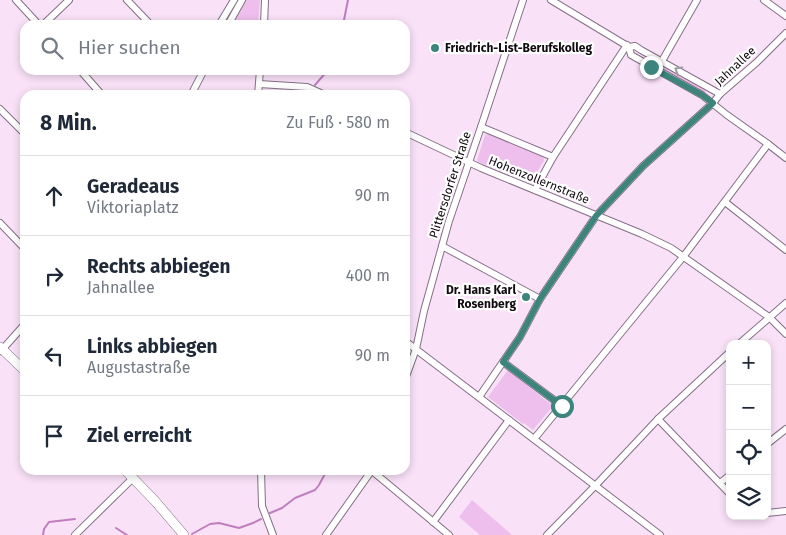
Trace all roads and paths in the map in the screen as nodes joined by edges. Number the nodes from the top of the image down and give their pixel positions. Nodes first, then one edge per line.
1 (16, 0) edge
2 (70, 0) edge
3 (127, 0) edge
4 (234, 0) edge
5 (242, 0) edge
6 (265, 0) edge
7 (523, 0) edge
8 (551, 0) edge
9 (697, 0) edge
10 (764, 0) edge
11 (786, 16) edge
12 (34, 20) edge
13 (48, 20) edge
14 (146, 20) edge
15 (223, 20) edge
16 (231, 20) edge
17 (264, 20) edge
18 (786, 33) edge
19 (628, 46) junction
20 (662, 60) junction
21 (84, 75) edge
22 (201, 75) edge
23 (260, 75) edge
24 (259, 84) junction
25 (98, 90) edge
26 (194, 90) edge
27 (258, 90) edge
28 (314, 90) edge
29 (720, 94) junction
30 (713, 103) junction
31 (0, 109) edge
32 (481, 127) junction
33 (20, 129) edge
34 (410, 134) edge
35 (768, 144) junction
36 (554, 156) junction
37 (786, 158) edge
38 (468, 162) junction
39 (535, 190) junction
40 (725, 202) junction
41 (596, 216) junction
42 (0, 224) edge
43 (20, 244) edge
44 (442, 246) junction
45 (786, 250) edge
46 (683, 257) junction
47 (540, 299) junction
48 (786, 303) edge
49 (769, 317) junction
50 (20, 329) edge
51 (786, 334) edge
52 (743, 340) edge
53 (410, 344) edge
54 (416, 349) junction
55 (1, 350) edge
56 (726, 356) edge
57 (503, 362) junction
58 (410, 365) edge
59 (20, 367) edge
60 (480, 397) junction
61 (562, 406) junction
62 (658, 419) junction
63 (509, 420) junction
64 (786, 429) edge
65 (534, 439) junction
66 (771, 441) edge
67 (130, 475) edge
68 (261, 475) edge
69 (368, 475) edge
70 (378, 475) edge
71 (133, 478) junction
72 (726, 478) edge
73 (720, 483) junction
74 (595, 486) junction
75 (726, 490) edge
76 (786, 511) edge
77 (771, 513) edge
78 (433, 522) junction
79 (75, 535) edge
80 (184, 535) edge
81 (273, 535) edge
82 (326, 535) edge
83 (449, 535) edge
84 (547, 535) edge
85 (660, 535) edge

1 - 12 street
2 - 13 street
3 - 14 street
4 - 15 street
5 - 16 street
6 - 17 street
7 - 32 street, Plittersdorfer Straße
8 - 19 street
9 - 20 street
10 - 11 street
18 - 29 street, Jahnallee
19 - 20 street
19 - 30 street
19 - 36 street
29 -> 20 street
21 - 25 street
22 - 26 street
23 - 24 street
24 - 27 street
24 - 28 street
29 - 30 street, Jahnallee
30 - 35 street
30 - 41 street, Jahnallee
31 - 33 street
32 - 36 street
32 - 38 street, Plittersdorfer Straße
34 - 38 street, Hohenzollernstraße
35 - 37 street
35 - 40 street
36 - 39 street
38 - 39 street, Hohenzollernstraße
38 - 44 street, Plittersdorfer Straße
39 - 41 street, Hohenzollernstraße
40 - 45 street
40 - 46 street
41 - 46 street, Hohenzollernstraße
41 - 47 street, Jahnallee
42 - 43 street
44 - 47 street
44 - 54 street, Plittersdorfer Straße
46 - 49 street, Hohenzollernstraße
46 - 61 street
47 - 57 street, Jahnallee
48 - 49 street
49 - 51 street, Hohenzollernstraße
49 - 52 street
50 - 55 street
53 - 54 street
54 - 58 street, Plittersdorfer Straße
54 - 60 street
55 - 59 main road
56 - 62 street
57 - 60 street, Jahnallee
57 - 61 street
60 - 63 street
61 - 65 street
62 - 73 street
62 - 74 street
63 - 65 street
63 - 78 street
64 - 66 street
65 - 74 street
67 - 71 main road
68 - 81 street
69 - 82 street
70 - 78 street
71 - 79 street
71 - 80 main road
72 - 73 street
73 - 75 street
74 - 84 street
74 - 85 street
76 - 77 street
78 - 83 street

